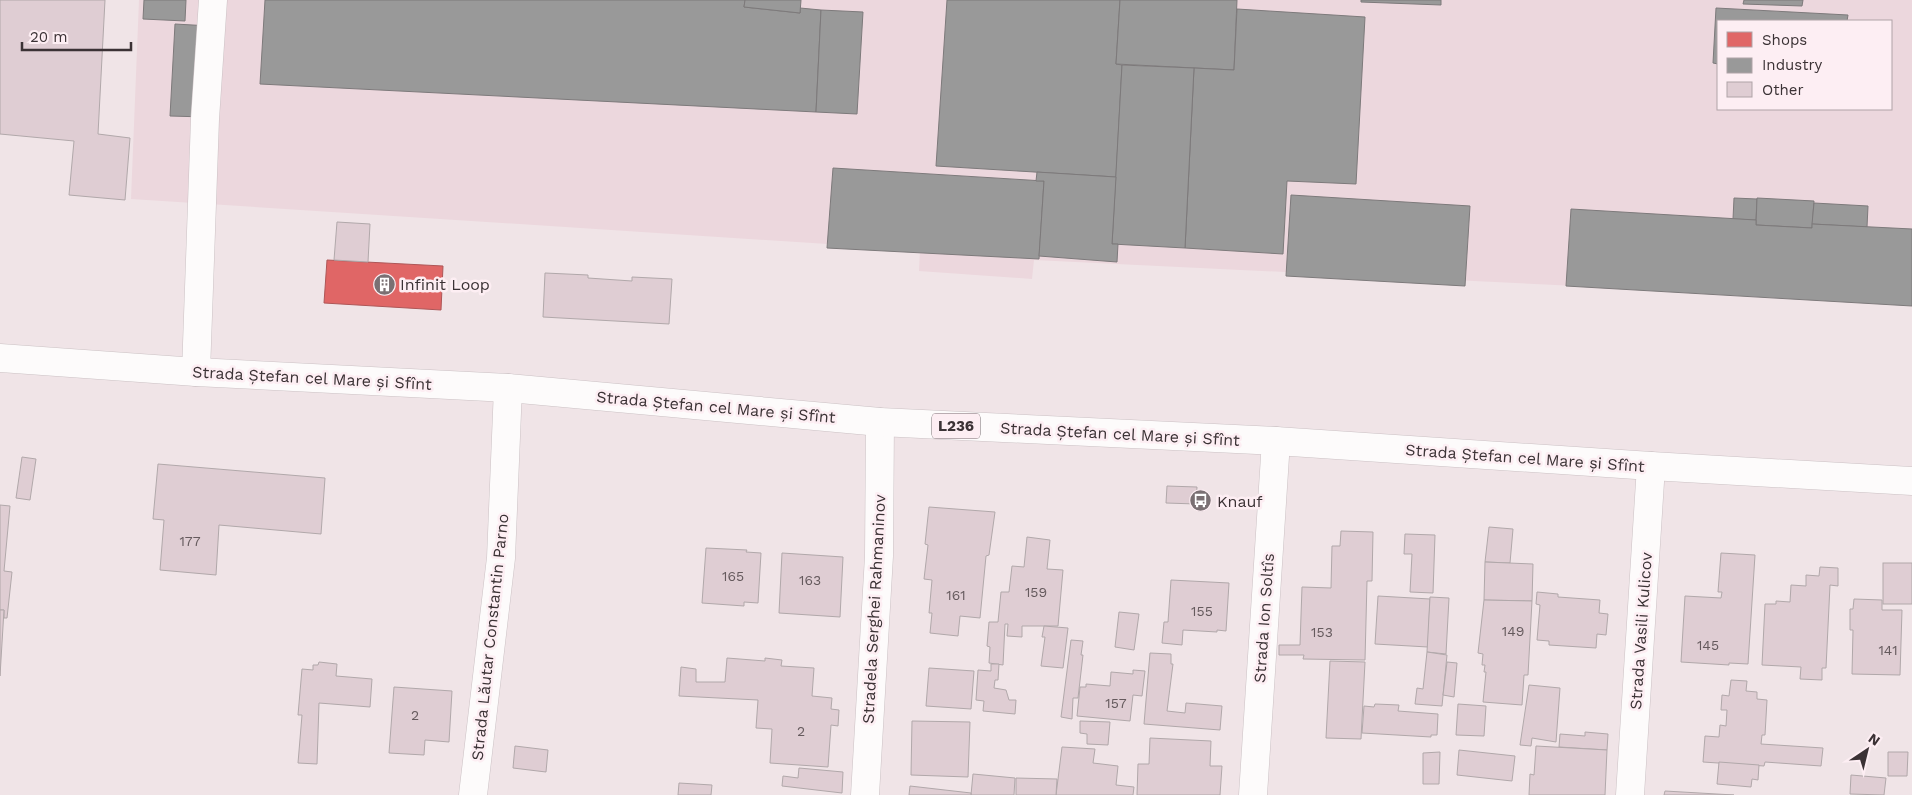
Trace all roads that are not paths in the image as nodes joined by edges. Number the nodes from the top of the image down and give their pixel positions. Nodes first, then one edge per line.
1 (213, 0) edge
2 (0, 358) edge
3 (196, 372) junction
4 (508, 388) junction
5 (880, 422) junction
6 (1276, 441) junction
7 (1651, 466) junction
8 (1912, 481) edge
9 (474, 795) edge
10 (864, 795) edge
11 (1252, 795) edge
12 (1630, 795) edge

1 - 3 main road
2 - 3 main road, Strada Ștefan cel Mare și Sfînt / L236
3 - 4 main road, Strada Ștefan cel Mare și Sfînt / L236
4 - 5 main road, Strada Ștefan cel Mare și Sfînt / L236
4 - 9 main road, Strada Lăutar Constantin Parno
5 - 6 main road, Strada Ștefan cel Mare și Sfînt / L236
5 - 10 main road, Stradela Serghei Rahmaninov
6 - 7 main road, Strada Ștefan cel Mare și Sfînt / L236
6 - 11 main road, Strada Ion Soltîs
7 - 8 main road, Strada Ștefan cel Mare și Sfînt / L236
7 - 12 main road, Strada Vasili Kulicov

